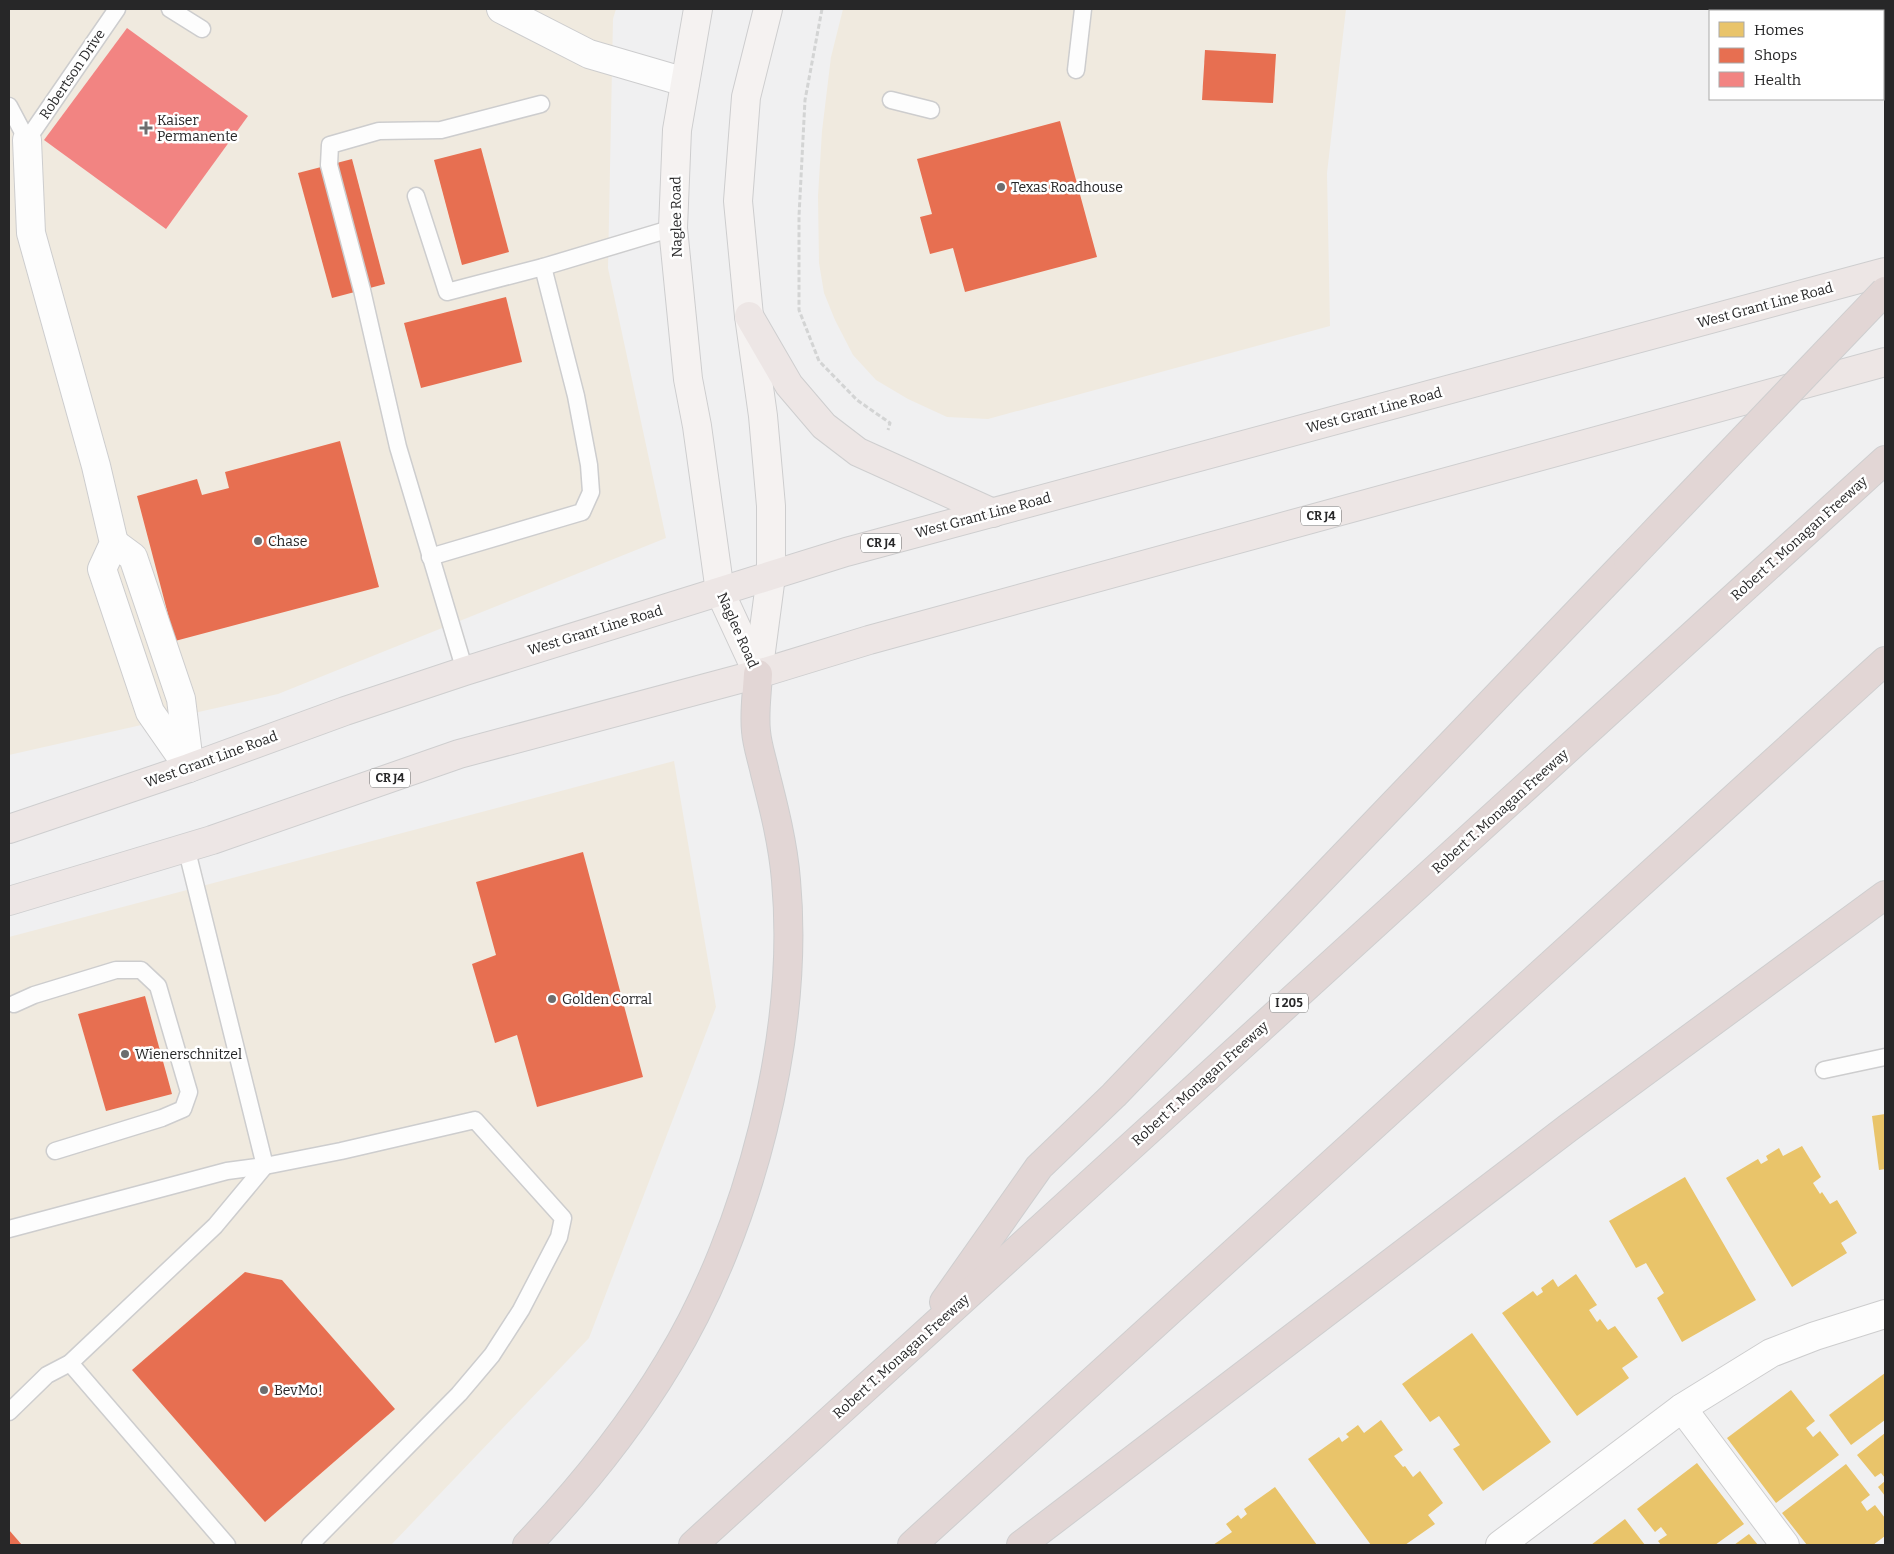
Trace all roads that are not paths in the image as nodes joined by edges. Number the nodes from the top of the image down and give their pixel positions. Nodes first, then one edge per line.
1 (117, 9) edge
2 (170, 9) edge
3 (500, 9) edge
4 (698, 9) edge
5 (768, 9) edge
6 (1083, 9) edge
7 (202, 29) dead end
8 (1076, 70) dead end
9 (685, 82) junction
10 (891, 100) dead end
11 (541, 104) dead end
12 (9, 106) edge
13 (931, 110) dead end
14 (27, 140) junction
15 (416, 196) dead end
16 (673, 228) junction
17 (543, 267) junction
18 (1885, 272) edge
19 (1885, 291) edge
20 (749, 316) junction
21 (1885, 362) edge
22 (1885, 460) edge
23 (993, 513) junction
24 (430, 557) junction
25 (771, 576) junction
26 (720, 592) junction
27 (1885, 661) edge
28 (465, 671) junction
29 (758, 674) junction
30 (189, 768) junction
31 (9, 829) edge
32 (186, 847) junction
33 (1885, 895) edge
34 (9, 901) edge
35 (14, 1004) dead end
36 (1885, 1057) edge
37 (1824, 1070) dead end
38 (55, 1152) dead end
39 (265, 1166) junction
40 (9, 1229) edge
41 (1885, 1314) edge
42 (914, 1344) junction
43 (70, 1363) junction
44 (1682, 1408) junction
45 (9, 1412) edge
46 (1504, 1544) edge
47 (227, 1545) edge
48 (310, 1545) edge
49 (527, 1545) edge
50 (693, 1545) edge
51 (912, 1545) edge
52 (1021, 1545) edge
53 (1785, 1545) edge

1 - 14 lane, Robertson Drive
2 - 7 lane
3 - 9 street
4 - 9 main road, Naglee Road
5 - 20 main road, Naglee Road
6 - 8 lane
9 - 16 main road, Naglee Road
10 - 13 lane
11 - 24 lane
12 - 14 lane
14 - 30 street
15 - 17 lane
16 - 17 lane
16 - 26 main road, Naglee Road
17 - 24 lane
18 - 23 main road, West Grant Line Road / CR J4
19 - 42 highway, bridge
20 - 23 main road
20 - 25 main road, Naglee Road
21 - 29 main road, CR J4
22 - 42 highway, Robert T. Monagan Freeway / I 205
23 - 25 main road, West Grant Line Road / CR J4
24 - 28 lane
25 - 26 main road, West Grant Line Road / CR J4
25 - 29 main road, Naglee Road
26 - 28 main road, West Grant Line Road / CR J4
26 - 29 main road, Naglee Road
27 - 51 highway
28 - 30 main road, West Grant Line Road / CR J4
29 - 32 main road, CR J4
29 - 49 highway
30 - 31 main road, West Grant Line Road / CR J4
32 - 34 main road, CR J4
32 - 39 lane
33 - 52 highway
35 - 38 lane
36 - 37 lane
39 - 40 lane
39 - 43 lane
39 - 48 lane
41 - 44 street
42 - 50 highway, Robert T. Monagan Freeway / I 205
43 - 45 lane
43 - 47 lane
44 - 46 street
44 - 53 street

